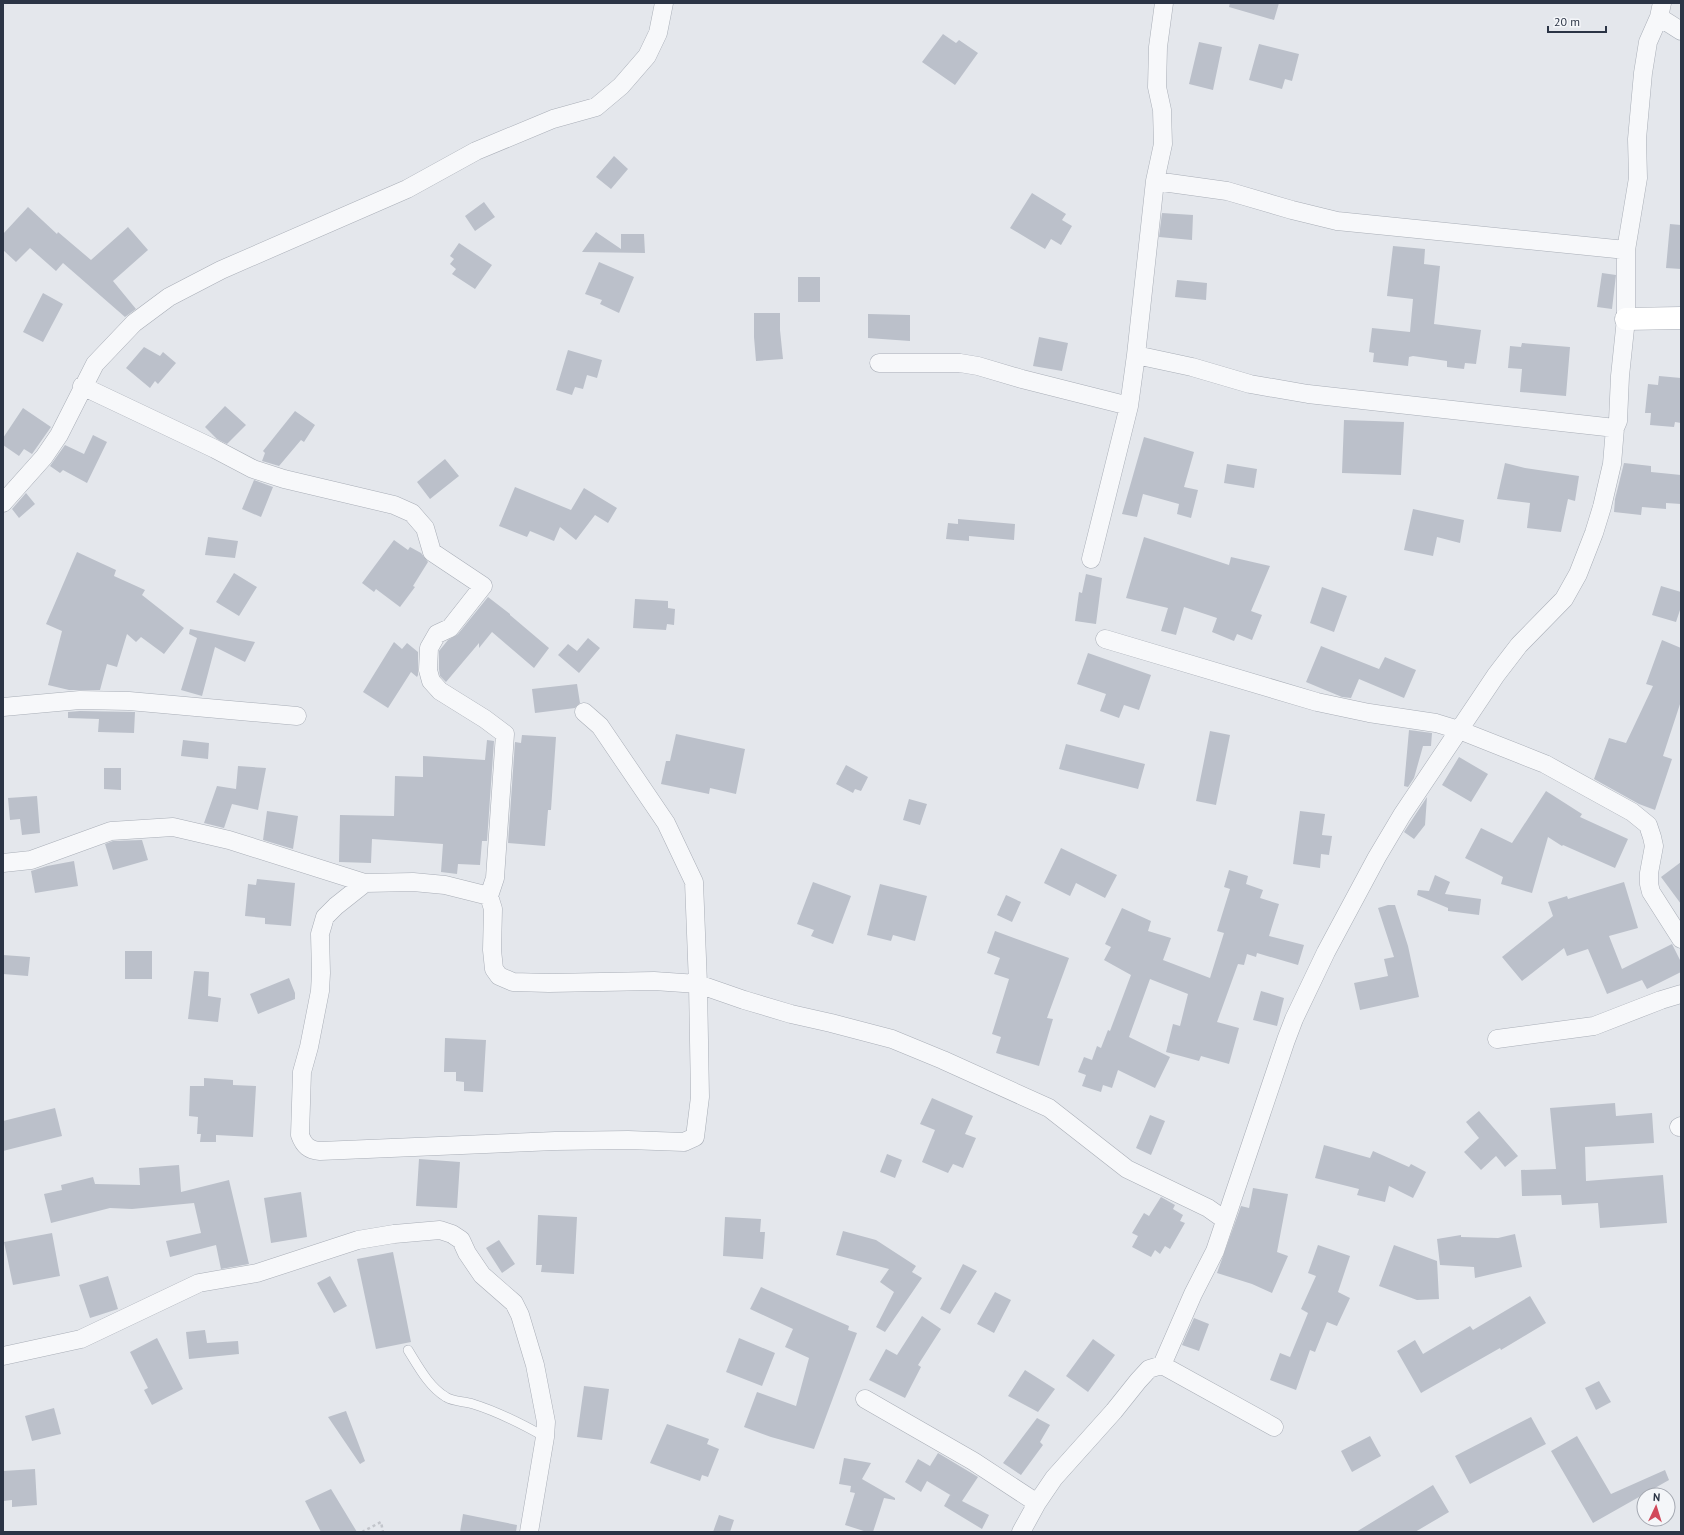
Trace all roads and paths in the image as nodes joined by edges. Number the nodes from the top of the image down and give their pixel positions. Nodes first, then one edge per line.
1 (664, 3) edge
2 (1164, 3) edge
3 (1661, 10) edge
4 (1681, 31) edge
5 (1155, 181) junction
6 (1626, 250) junction
7 (1681, 318) edge
8 (1626, 319) junction
9 (1136, 355) junction
10 (879, 363) dead end
11 (82, 386) junction
12 (1129, 406) junction
13 (1615, 428) junction
14 (3, 503) edge
15 (1091, 559) dead end
16 (1105, 639) dead end
17 (3, 707) edge
18 (584, 712) dead end
19 (297, 716) dead end
20 (1459, 730) junction
21 (3, 863) edge
22 (365, 883) junction
23 (489, 896) junction
24 (1681, 938) edge
25 (698, 984) junction
26 (1681, 994) edge
27 (1497, 1039) dead end
28 (1225, 1220) junction
29 (408, 1350) dead end
30 (3, 1356) edge
31 (1162, 1365) junction
32 (865, 1399) dead end
33 (1274, 1427) dead end
34 (545, 1437) junction
35 (1037, 1503) junction
36 (362, 1532) edge
37 (383, 1532) edge
38 (530, 1532) edge
39 (1021, 1532) edge

1 - 11 street
2 - 5 street
3 - 4 street
3 - 6 street
5 - 6 street
5 - 9 street
6 - 8 street
7 - 8 street
8 - 13 street
9 - 12 street
9 - 13 street
10 - 12 street
11 - 14 street
11 - 23 street
12 - 15 street
13 - 20 street
16 - 20 street
17 - 19 street
18 - 25 street
20 - 24 street
20 - 28 street
21 - 22 street
22 - 23 street
22 - 25 street
23 - 25 street
25 - 28 street
26 - 27 street
28 - 31 street
29 - 34 lane
30 - 34 street
31 - 33 street
31 - 35 street
32 - 35 street
34 - 38 street
35 - 39 street
36 - 37 path

